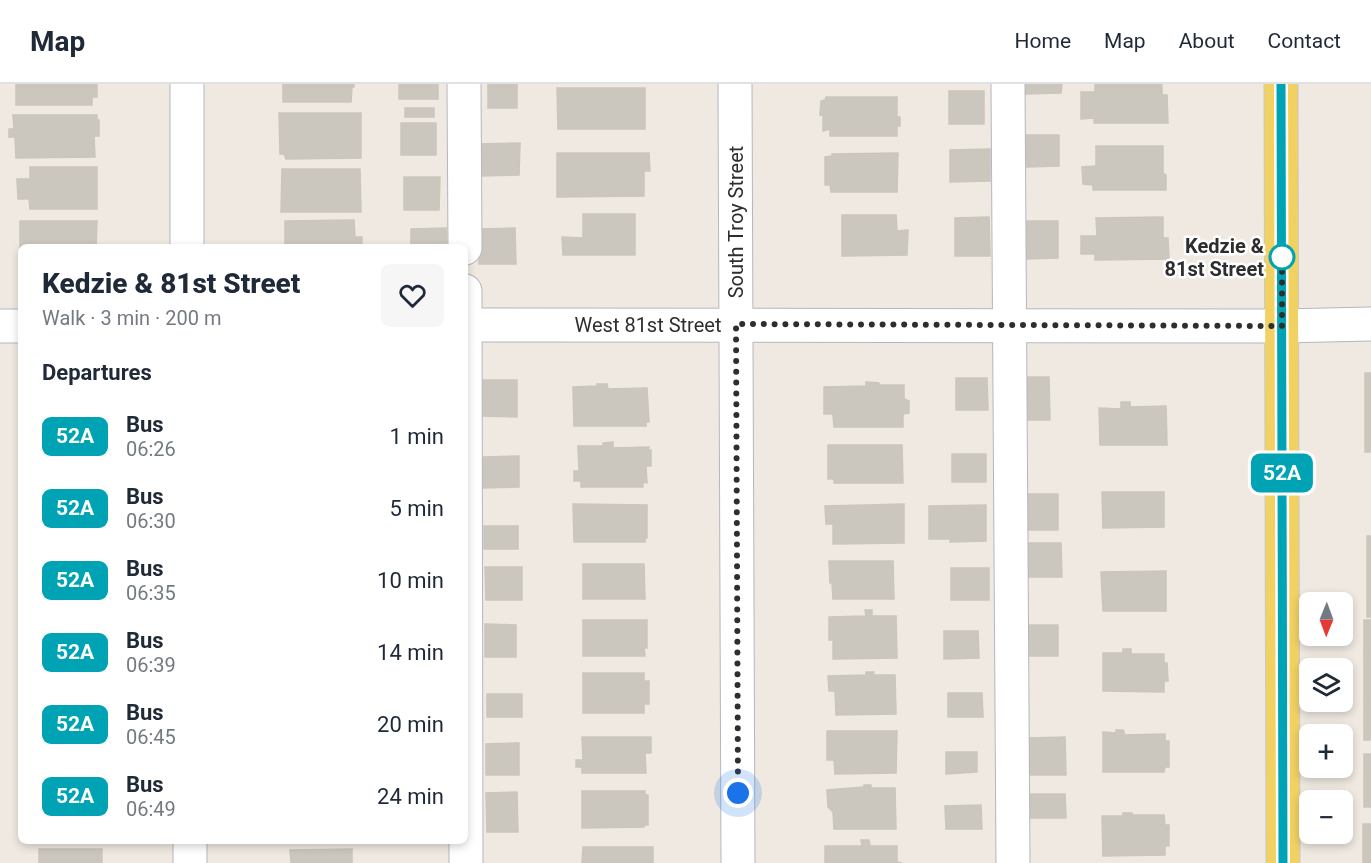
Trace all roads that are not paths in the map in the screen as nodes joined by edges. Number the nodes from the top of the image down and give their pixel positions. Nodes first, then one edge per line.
1 (187, 84) edge
2 (464, 84) edge
3 (735, 84) edge
4 (1008, 84) edge
5 (1281, 84) edge
6 (187, 244) edge
7 (465, 244) edge
8 (736, 324) junction
9 (1009, 324) junction
10 (1371, 324) edge
11 (468, 325) edge
12 (0, 326) edge
13 (18, 326) edge
14 (1282, 326) junction
15 (190, 844) edge
16 (466, 844) edge
17 (190, 863) edge
18 (466, 863) edge
19 (738, 863) edge
20 (1013, 863) edge
21 (1283, 863) edge

1 - 6 street
2 - 7 street
3 - 8 street, South Troy Street
4 - 9 street
5 - 14 main road
8 - 9 street, West 81st Street
8 - 11 street, West 81st Street
8 - 19 street, South Troy Street
9 - 14 street, West 81st Street
9 - 20 street
10 - 14 street, West 81st Street
12 - 13 street
14 - 21 main road
15 - 17 street
16 - 18 street

